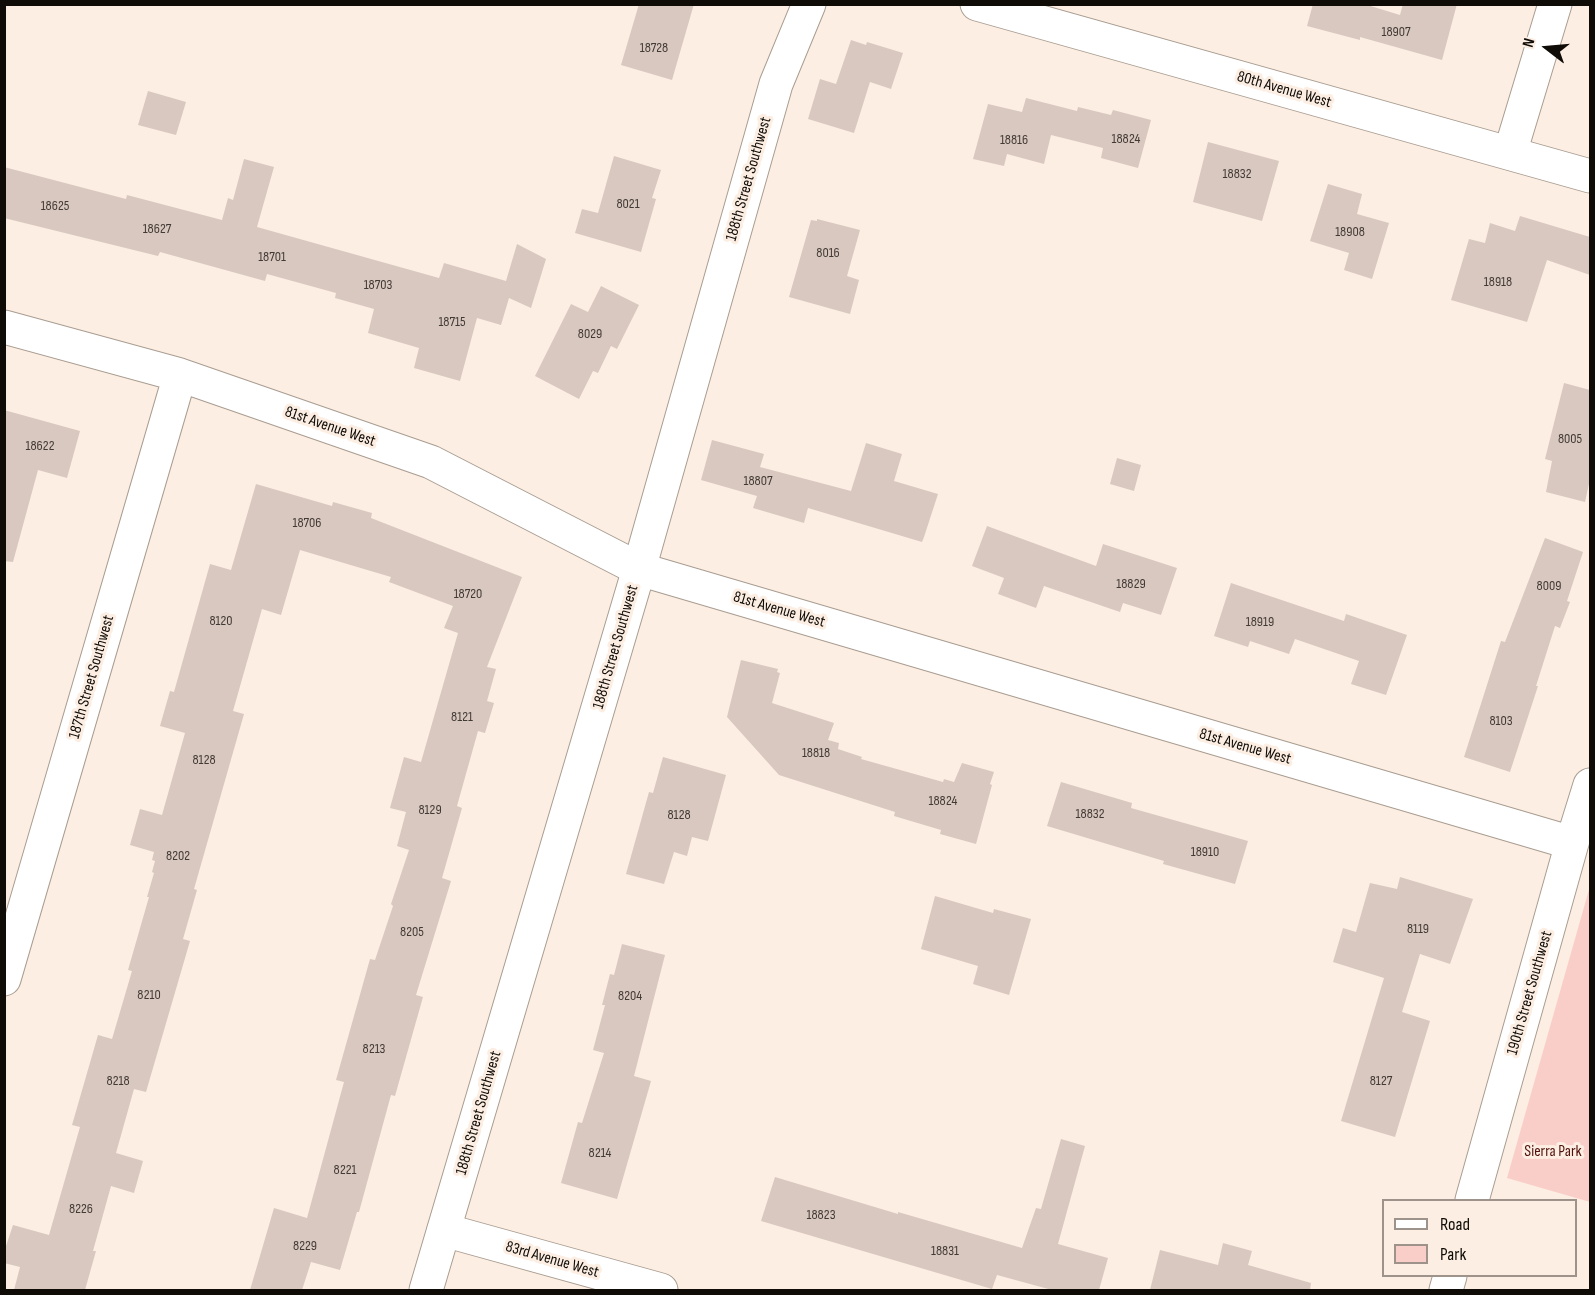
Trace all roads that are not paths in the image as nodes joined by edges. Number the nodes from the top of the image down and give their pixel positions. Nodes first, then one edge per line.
1 (809, 4) edge
2 (977, 4) edge
3 (1555, 4) edge
4 (1510, 153) junction
5 (1590, 176) edge
6 (4, 327) edge
7 (180, 375) junction
8 (639, 569) junction
9 (1590, 785) edge
10 (1572, 843) junction
11 (4, 979) edge
12 (1472, 1199) edge
13 (444, 1230) junction
14 (426, 1290) edge
15 (661, 1290) edge

1 - 8 street, 188th Street Southwest
2 - 4 street, 80th Avenue West
3 - 4 street
4 - 5 street, 80th Avenue West
6 - 7 street, 81st Avenue West
7 - 8 street, 81st Avenue West
7 - 11 street, 187th Street Southwest
8 - 10 street, 81st Avenue West
8 - 13 street, 188th Street Southwest
9 - 10 street, 190th Street Southwest
10 - 12 street, 190th Street Southwest
13 - 14 street, 188th Street Southwest
13 - 15 street, 83rd Avenue West

